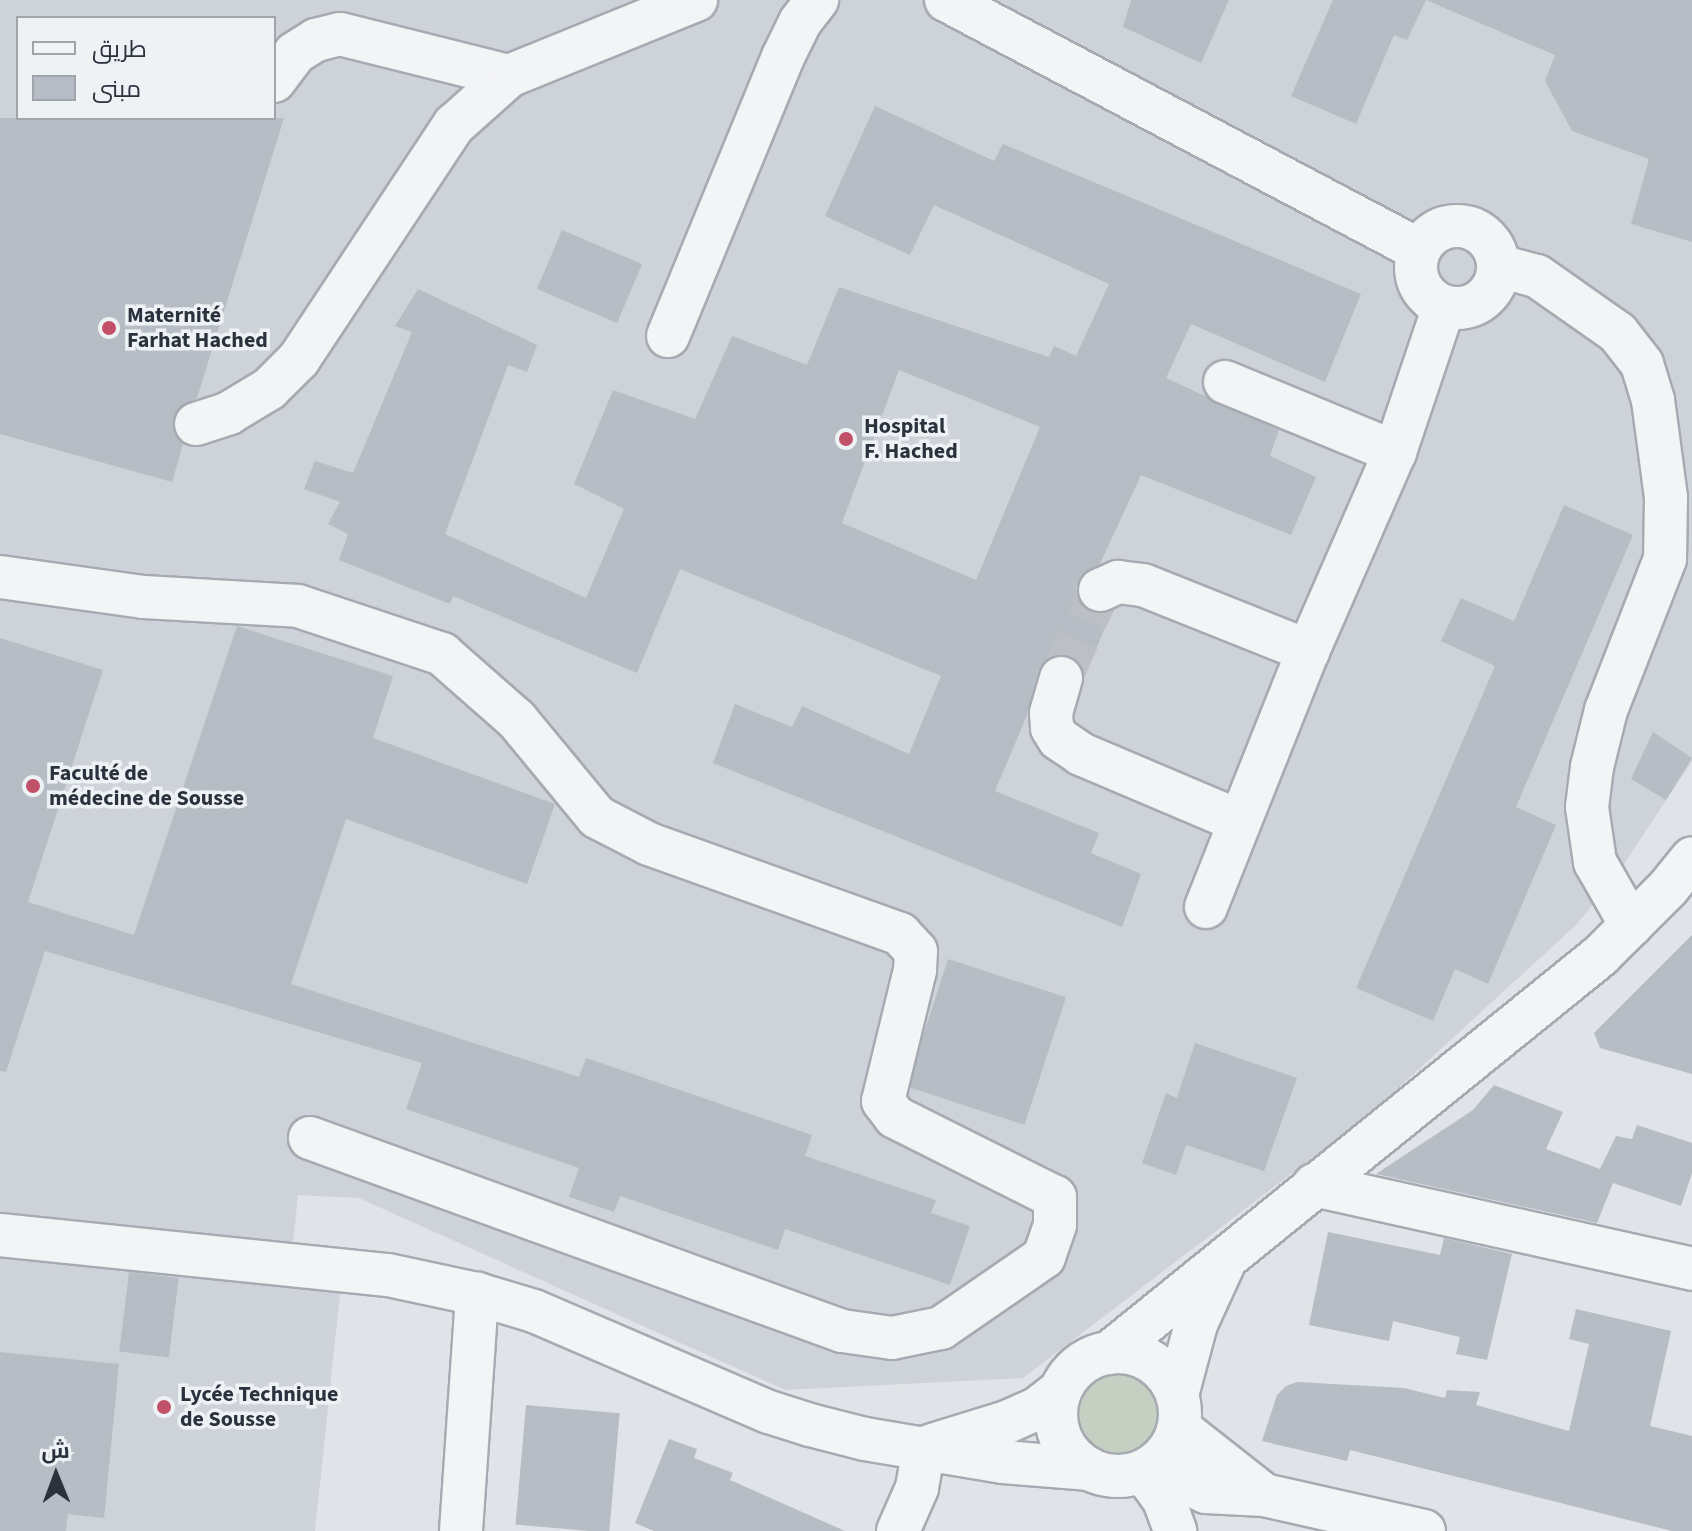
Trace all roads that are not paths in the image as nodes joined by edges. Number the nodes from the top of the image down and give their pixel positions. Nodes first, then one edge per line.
1 (696, 0) edge
2 (817, 0) edge
3 (946, 0) edge
4 (509, 76) junction
5 (276, 78) edge
6 (1419, 250) junction
7 (1499, 266) junction
8 (1444, 306) junction
9 (668, 336) dead end
10 (1225, 382) dead end
11 (196, 424) dead end
12 (1395, 452) junction
13 (0, 577) edge
14 (1100, 590) dead end
15 (1308, 651) junction
16 (1061, 678) tunnel mouth
17 (1239, 821) junction
18 (1692, 858) edge
19 (1206, 907) dead end
20 (1631, 925) junction
21 (310, 1138) dead end
22 (1314, 1185) junction
23 (0, 1235) edge
24 (1228, 1254) junction
25 (1692, 1269) edge
26 (477, 1294) junction
27 (1109, 1353) junction
28 (1060, 1391) junction
29 (1178, 1412) junction
30 (924, 1448) junction
31 (1090, 1469) junction
32 (1147, 1469) junction
33 (1264, 1495) junction
34 (461, 1531) edge
35 (898, 1531) edge
36 (1175, 1531) edge
37 (1424, 1531) edge

1 - 4 street
2 - 9 street
3 - 6 street
4 - 5 street
4 - 11 street
6 - 7 street
6 - 8 street
7 - 8 street
7 - 20 street
8 - 12 street
10 - 12 street
12 - 15 street
13 - 21 street
14 - 15 street
15 - 17 street
16 - 17 street
17 - 19 street
18 - 20 street
20 - 22 street
22 - 24 street
22 - 25 street
23 - 26 street
24 - 27 street
24 - 29 street
26 - 30 street
26 - 34 street
27 - 28 street
27 - 29 street
28 - 30 street
28 - 31 street
29 - 32 street
29 - 33 street
30 - 31 street
30 - 35 street
31 - 32 street
32 - 33 street
32 - 36 street
33 - 37 street

